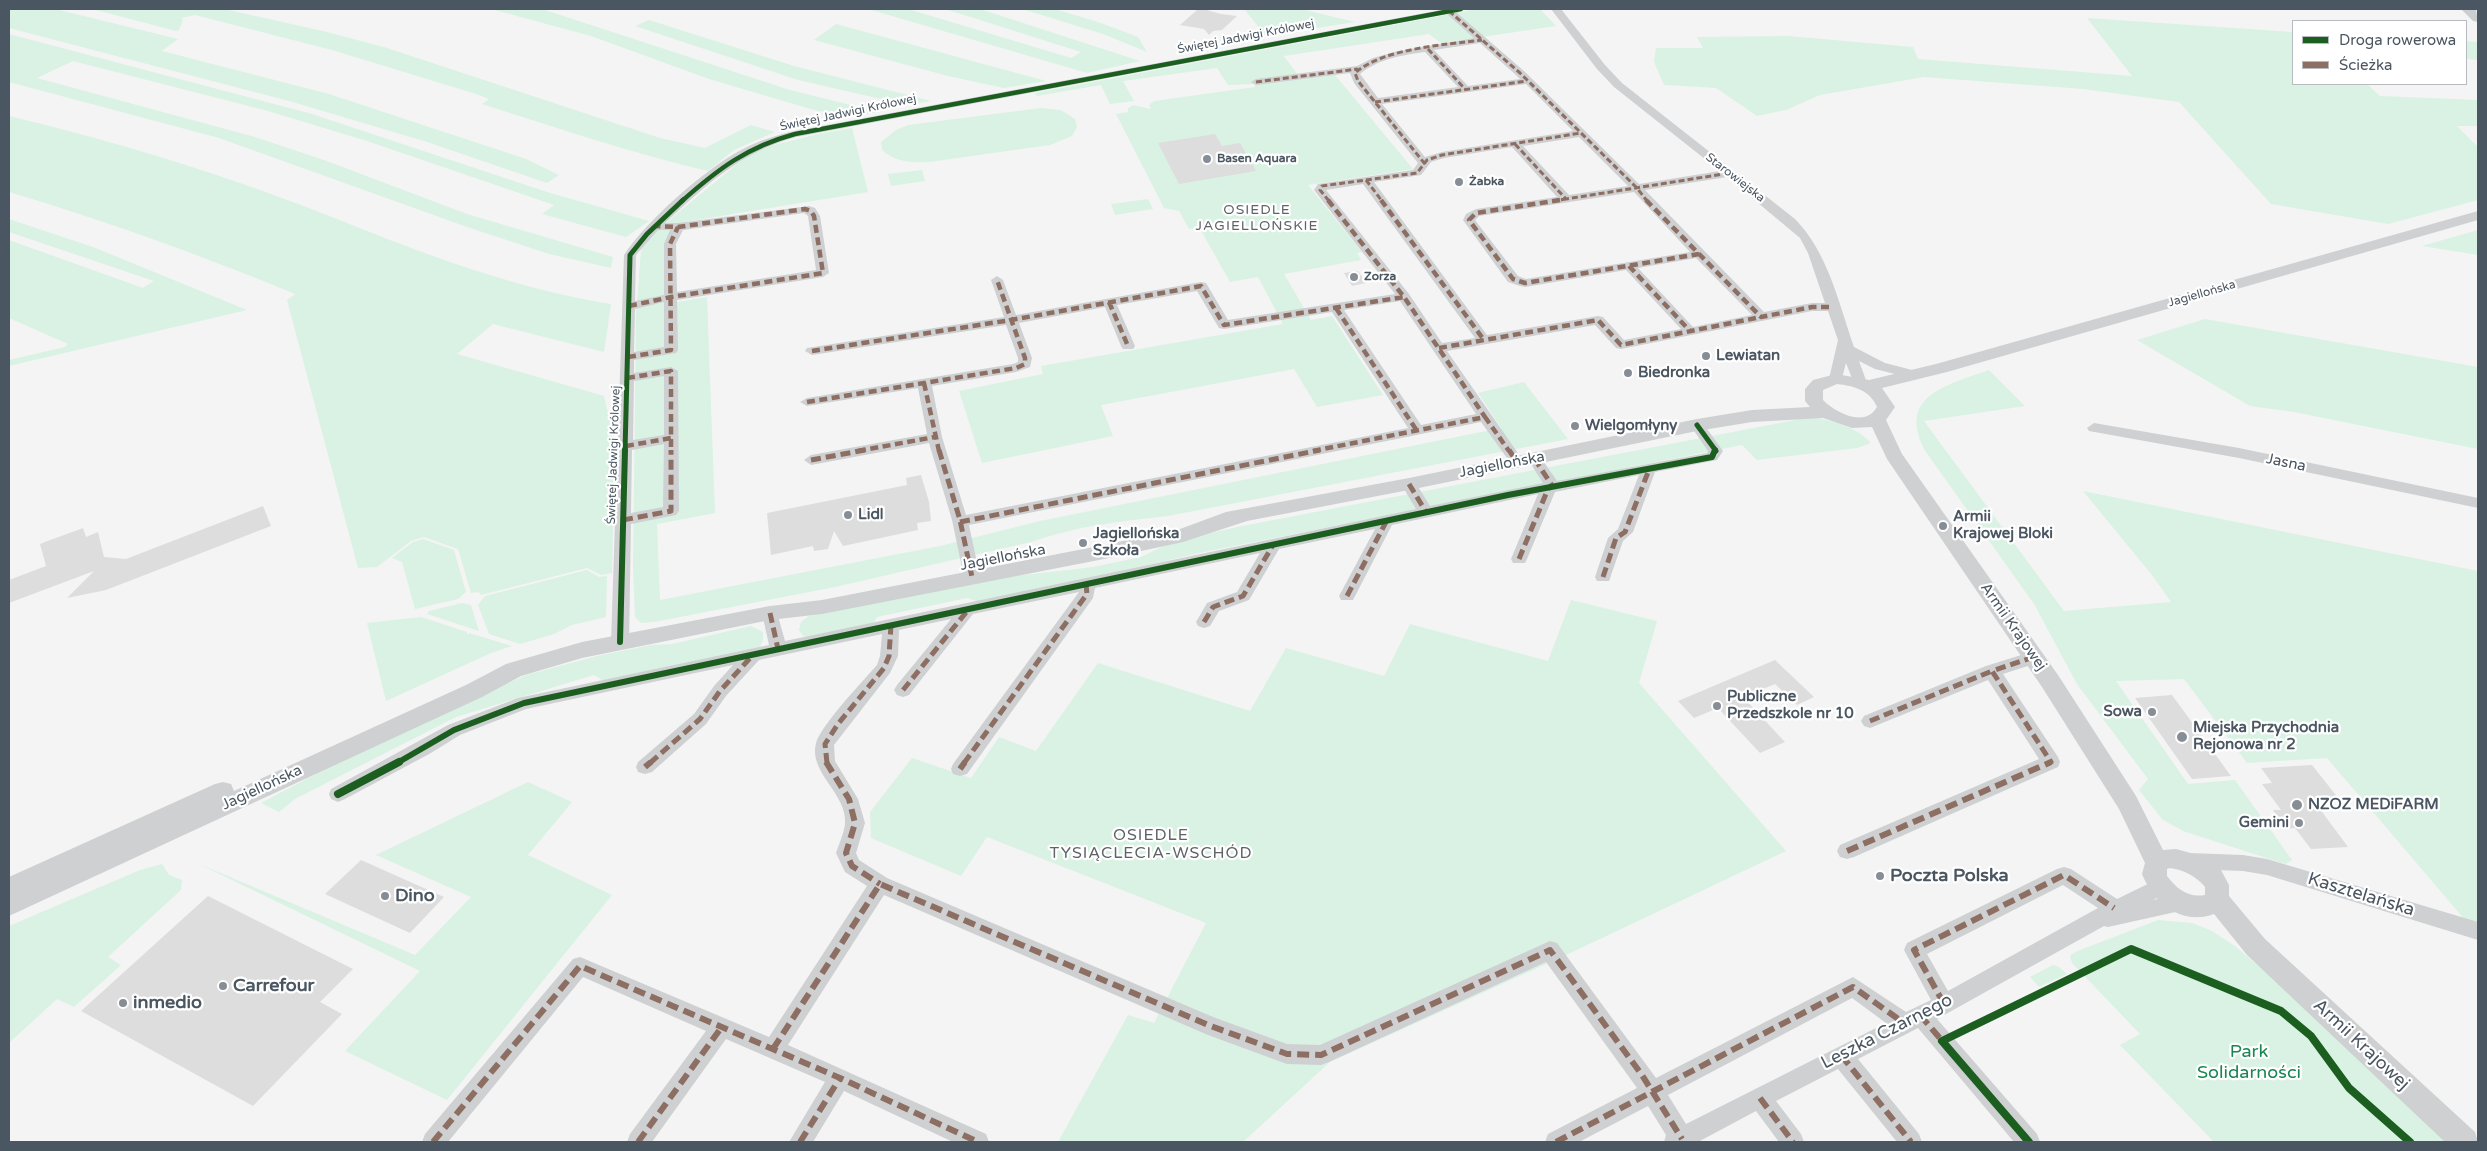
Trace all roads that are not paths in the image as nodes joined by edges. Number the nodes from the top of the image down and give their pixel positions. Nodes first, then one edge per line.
1 (1556, 9) edge
2 (2468, 9) edge
3 (1455, 10) edge
4 (2478, 18) edge
5 (1482, 40) junction
6 (1428, 49) junction
7 (1358, 68) junction
8 (1527, 81) junction
9 (1256, 82) dead end
10 (1466, 90) junction
11 (1376, 102) junction
12 (1581, 133) junction
13 (1514, 144) junction
14 (1425, 164) junction
15 (1730, 173) junction
16 (1366, 180) junction
17 (1637, 188) junction
18 (1566, 199) junction
19 (2478, 215) edge
20 (655, 226) junction
21 (678, 227) junction
22 (1699, 254) junction
23 (1629, 266) junction
24 (997, 280) dead end
25 (670, 297) junction
26 (1404, 297) junction
27 (1109, 302) junction
28 (629, 306) junction
29 (1832, 306) junction
30 (1336, 308) junction
31 (1761, 316) junction
32 (1011, 320) junction
33 (1690, 331) junction
34 (1484, 340) junction
35 (1845, 345) junction
36 (1128, 346) dead end
37 (1439, 348) junction
38 (812, 351) dead end
39 (628, 357) junction
40 (1918, 373) junction
41 (627, 378) junction
42 (1836, 379) junction
43 (924, 382) junction
44 (1864, 384) junction
45 (1812, 395) junction
46 (1884, 400) junction
47 (808, 402) dead end
48 (1825, 412) junction
49 (1764, 416) junction
50 (1485, 417) junction
51 (1877, 419) junction
52 (1853, 422) junction
53 (1697, 425) junction
54 (2094, 428) dead end
55 (1417, 431) junction
56 (935, 437) junction
57 (672, 438) junction
58 (626, 446) junction
59 (1893, 454) junction
60 (811, 460) dead end
61 (1526, 460) junction
62 (1650, 467) junction
63 (1409, 484) junction
64 (1550, 488) junction
65 (2478, 503) edge
66 (1426, 512) junction
67 (624, 520) junction
68 (960, 522) junction
69 (1386, 522) junction
70 (1273, 545) junction
71 (1518, 559) dead end
72 (971, 571) junction
73 (1603, 577) dead end
74 (1086, 584) junction
75 (1347, 596) dead end
76 (968, 609) junction
77 (770, 613) junction
78 (1204, 622) dead end
79 (891, 625) junction
80 (620, 642) junction
81 (778, 649) junction
82 (754, 654) junction
83 (2034, 657) junction
84 (514, 670) junction
85 (1992, 670) junction
86 (903, 690) dead end
87 (1870, 721) dead end
88 (645, 767) dead end
89 (960, 769) dead end
90 (338, 794) dead end
91 (1847, 851) dead end
92 (2243, 863) junction
93 (2170, 867) junction
94 (880, 884) junction
95 (9, 888) edge
96 (2202, 897) junction
97 (9, 905) edge
98 (2106, 914) junction
99 (2478, 931) edge
100 (1944, 1004) junction
101 (1912, 1019) junction
102 (721, 1028) junction
103 (773, 1049) junction
104 (1841, 1055) junction
105 (840, 1078) junction
106 (1652, 1092) junction
107 (1760, 1098) junction
108 (965, 1140) edge
109 (1678, 1140) edge
110 (434, 1142) edge
111 (638, 1142) edge
112 (800, 1142) edge
113 (1556, 1142) edge
114 (1793, 1142) edge
115 (1911, 1142) edge
116 (2029, 1142) edge
117 (2465, 1142) edge

1 - 15 street, Starowiejska
2 - 4 main road
3 - 5 street
3 - 20 street, Świętej Jadwigi Królowej
5 - 6 street
5 - 8 street
6 - 7 street
6 - 10 street
7 - 9 street
7 - 11 street
8 - 10 street
8 - 12 street
10 - 11 street
11 - 14 street
12 - 13 street
12 - 17 street
13 - 14 street
13 - 18 street
14 - 16 street
15 - 17 street
15 - 29 street, Starowiejska
16 - 26 street
16 - 34 street
17 - 18 street
17 - 22 street
18 - 23 street
19 - 40 street, Jagiellońska
20 - 21 street
20 - 28 street, Świętej Jadwigi Królowej
21 - 25 street
21 - 25 street
22 - 23 street
22 - 31 street
23 - 33 street
24 - 32 street
25 - 28 street
25 - 39 street
26 - 30 street
26 - 37 street
27 - 30 street
27 - 32 street
27 - 36 street
28 - 39 street, Świętej Jadwigi Królowej
29 - 31 street
29 - 35 street, Starowiejska
30 - 55 street
31 - 33 street
32 - 38 street
32 - 43 street
33 - 34 street
34 - 37 street
35 - 40 street
35 - 42 street
35 - 44 street, Starowiejska
37 - 50 street
39 - 41 street, Świętej Jadwigi Królowej
40 - 44 street, Jagiellońska
40 - 46 street, Jagiellońska
41 - 57 street
41 - 58 street, Świętej Jadwigi Królowej
42 - 44 street
42 - 45 street, Jagiellońska
43 - 47 street
43 - 56 street
44 - 46 street
45 - 48 street
45 - 49 street, Jagiellońska
46 - 51 street
48 - 49 street, Jagiellońska
48 - 52 street
49 - 53 street, Jagiellońska
50 - 55 street
50 - 61 street
51 - 52 street
51 - 59 street, Armii Krajowej
52 - 59 street, Armii Krajowej
53 - 61 street, Jagiellońska
53 - 62 street
54 - 65 street, Jasna
55 - 68 street
56 - 60 street
56 - 68 street
57 - 58 street
57 - 67 street
58 - 67 street, Świętej Jadwigi Królowej
59 - 83 street, Armii Krajowej
61 - 63 street, Jagiellońska
61 - 64 street
62 - 64 street
62 - 73 street
63 - 66 street
63 - 72 street, Jagiellońska
64 - 66 street
64 - 71 street
66 - 69 street
67 - 80 street, Świętej Jadwigi Królowej
68 - 72 street
69 - 70 street
69 - 75 street
70 - 74 street
70 - 78 street
72 - 77 street, Jagiellońska
74 - 76 street
74 - 89 street
76 - 79 street
76 - 86 street
77 - 80 street, Jagiellońska
77 - 81 street
79 - 81 street
79 - 94 street
80 - 84 street, Jagiellońska
81 - 82 street
82 - 88 street
82 - 90 street
83 - 85 street
83 - 93 street, Armii Krajowej
84 - 95 street, Jagiellońska
84 - 97 street, Jagiellońska
85 - 87 street
85 - 91 street
92 - 93 street, Kasztelańska
92 - 96 street
92 - 99 street, Kasztelańska
93 - 96 street
93 - 96 street
93 - 98 street, Leszka Czarnego
94 - 103 street
94 - 106 street
96 - 98 street, Leszka Czarnego
96 - 117 street, Armii Krajowej
98 - 100 street, Leszka Czarnego
98 - 100 street
100 - 101 street, Leszka Czarnego
101 - 104 street, Leszka Czarnego
101 - 106 street
101 - 116 street
102 - 103 street
102 - 110 street
102 - 111 street
103 - 105 street
104 - 107 street, Leszka Czarnego
104 - 115 street
105 - 108 street
105 - 112 street
106 - 109 street
106 - 113 street
107 - 109 street, Leszka Czarnego
107 - 114 street

